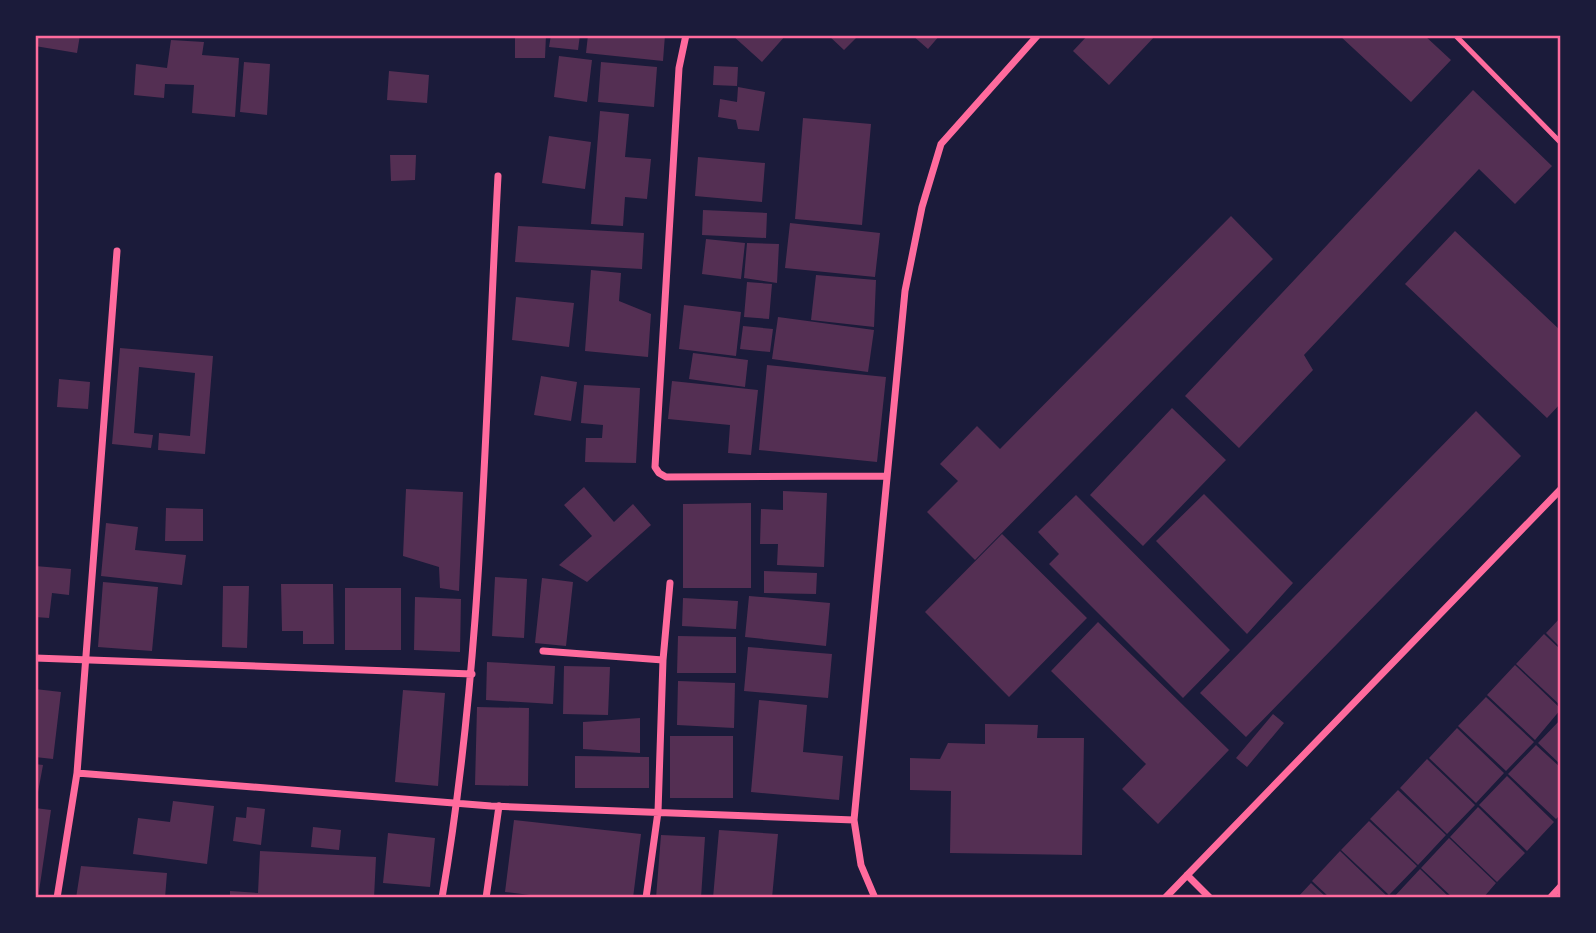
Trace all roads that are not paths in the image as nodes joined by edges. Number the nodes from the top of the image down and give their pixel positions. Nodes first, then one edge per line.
1 (686, 35) edge
2 (1038, 35) edge
3 (1455, 35) edge
4 (1561, 144) edge
5 (498, 176) dead end
6 (117, 251) dead end
7 (886, 476) junction
8 (1561, 489) edge
9 (670, 583) dead end
10 (543, 651) dead end
11 (35, 658) edge
12 (663, 660) junction
13 (83, 662) junction
14 (471, 674) junction
15 (77, 773) junction
16 (461, 802) junction
17 (495, 806) junction
18 (658, 812) junction
19 (855, 820) junction
20 (1187, 875) junction
21 (1561, 886) edge
22 (57, 898) edge
23 (442, 898) edge
24 (486, 898) edge
25 (646, 898) edge
26 (875, 898) edge
27 (1165, 898) edge
28 (1210, 898) edge
29 (1550, 898) edge

1 - 7 street
2 - 7 street
3 - 4 lane
5 - 14 street
6 - 13 street
7 - 19 street
8 - 20 street
9 - 12 street
10 - 12 street
11 - 13 street
12 - 18 street
13 - 14 street
13 - 15 street
14 - 16 street
15 - 16 street
15 - 22 street
16 - 17 street
16 - 23 street
17 - 18 street
17 - 24 street
18 - 19 street
18 - 25 street
19 - 26 street
20 - 27 street
20 - 28 street
21 - 29 street

